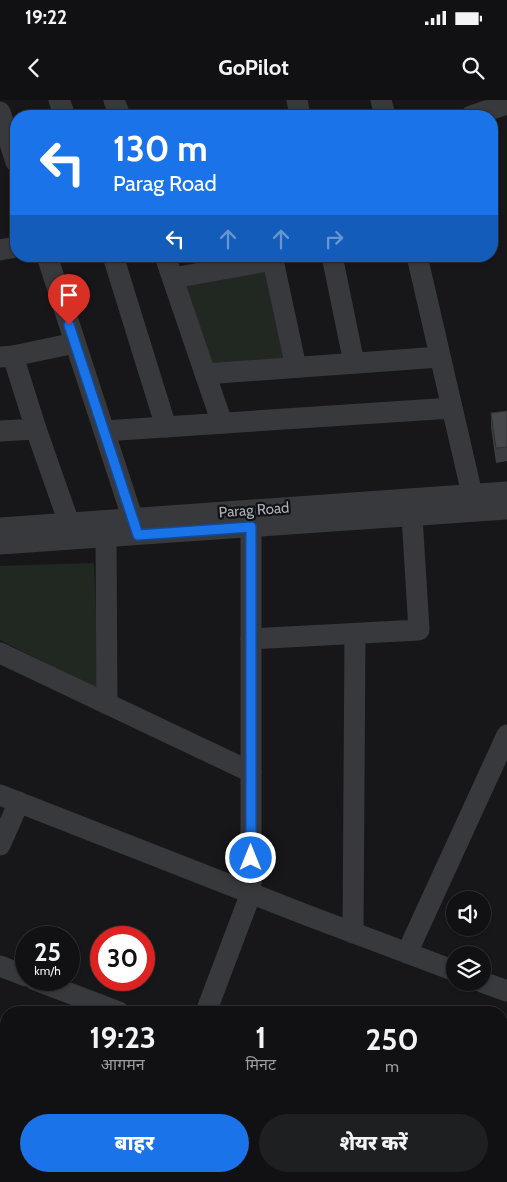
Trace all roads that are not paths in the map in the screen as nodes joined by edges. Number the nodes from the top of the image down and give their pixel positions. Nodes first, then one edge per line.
1 (507, 104) edge
2 (488, 110) edge
3 (0, 112) edge
4 (10, 143) edge
5 (49, 262) edge
6 (115, 262) edge
7 (167, 262) edge
8 (252, 262) edge
9 (273, 262) edge
10 (333, 262) edge
11 (418, 262) edge
12 (173, 278) junction
13 (75, 342) junction
14 (6, 357) edge
15 (440, 357) junction
16 (354, 363) junction
17 (296, 368) junction
18 (205, 374) junction
19 (452, 408) junction
20 (222, 423) junction
21 (166, 427) junction
22 (36, 429) junction
23 (104, 431) junction
24 (0, 432) edge
25 (507, 492) edge
26 (474, 503) junction
27 (507, 509) edge
28 (412, 516) junction
29 (69, 523) junction
30 (135, 527) junction
31 (251, 527) junction
32 (0, 528) edge
33 (106, 536) junction
34 (0, 544) edge
35 (355, 634) junction
36 (251, 639) junction
37 (0, 652) edge
38 (107, 704) junction
39 (507, 735) edge
40 (251, 772) junction
41 (9, 798) edge
42 (0, 845) edge
43 (251, 893) junction
44 (353, 932) junction
45 (407, 953) junction
46 (0, 966) edge
47 (446, 968) edge
48 (15, 972) edge
49 (491, 985) edge
50 (55, 991) edge
51 (507, 991) edge
52 (82, 1006) edge
53 (208, 1006) edge

1 - 2 street
3 - 4 street
5 - 13 street
6 - 21 street
7 - 12 street
8 - 12 street
9 - 17 street
10 - 16 street
11 - 15 street
12 - 18 street
13 - 14 street
13 - 23 street
14 - 22 street
15 - 16 street
15 - 19 street
16 - 17 street
17 - 18 street
18 - 20 street
19 - 20 street
19 - 26 street
20 - 21 street
21 - 23 street
22 - 24 street
22 - 29 street
23 - 30 street
25 - 26 street, Parag Road
26 - 27 street, Parag Road
26 - 28 street, Parag Road
26 - 30 street, Parag Road
28 - 31 street, Parag Road
28 - 35 street
29 - 30 street, Parag Road
29 - 32 street, Parag Road
30 - 31 street, Parag Road
30 - 33 street, Parag Road
31 - 36 street
33 - 34 street, Parag Road
33 - 38 street
35 - 36 street
35 - 44 street
36 - 40 street
37 - 38 street
38 - 40 street
39 - 45 street
40 - 43 street
41 - 42 street
41 - 43 street
43 - 44 street
43 - 53 street
44 - 45 street
45 - 47 street
46 - 48 street
49 - 51 street
50 - 52 street

